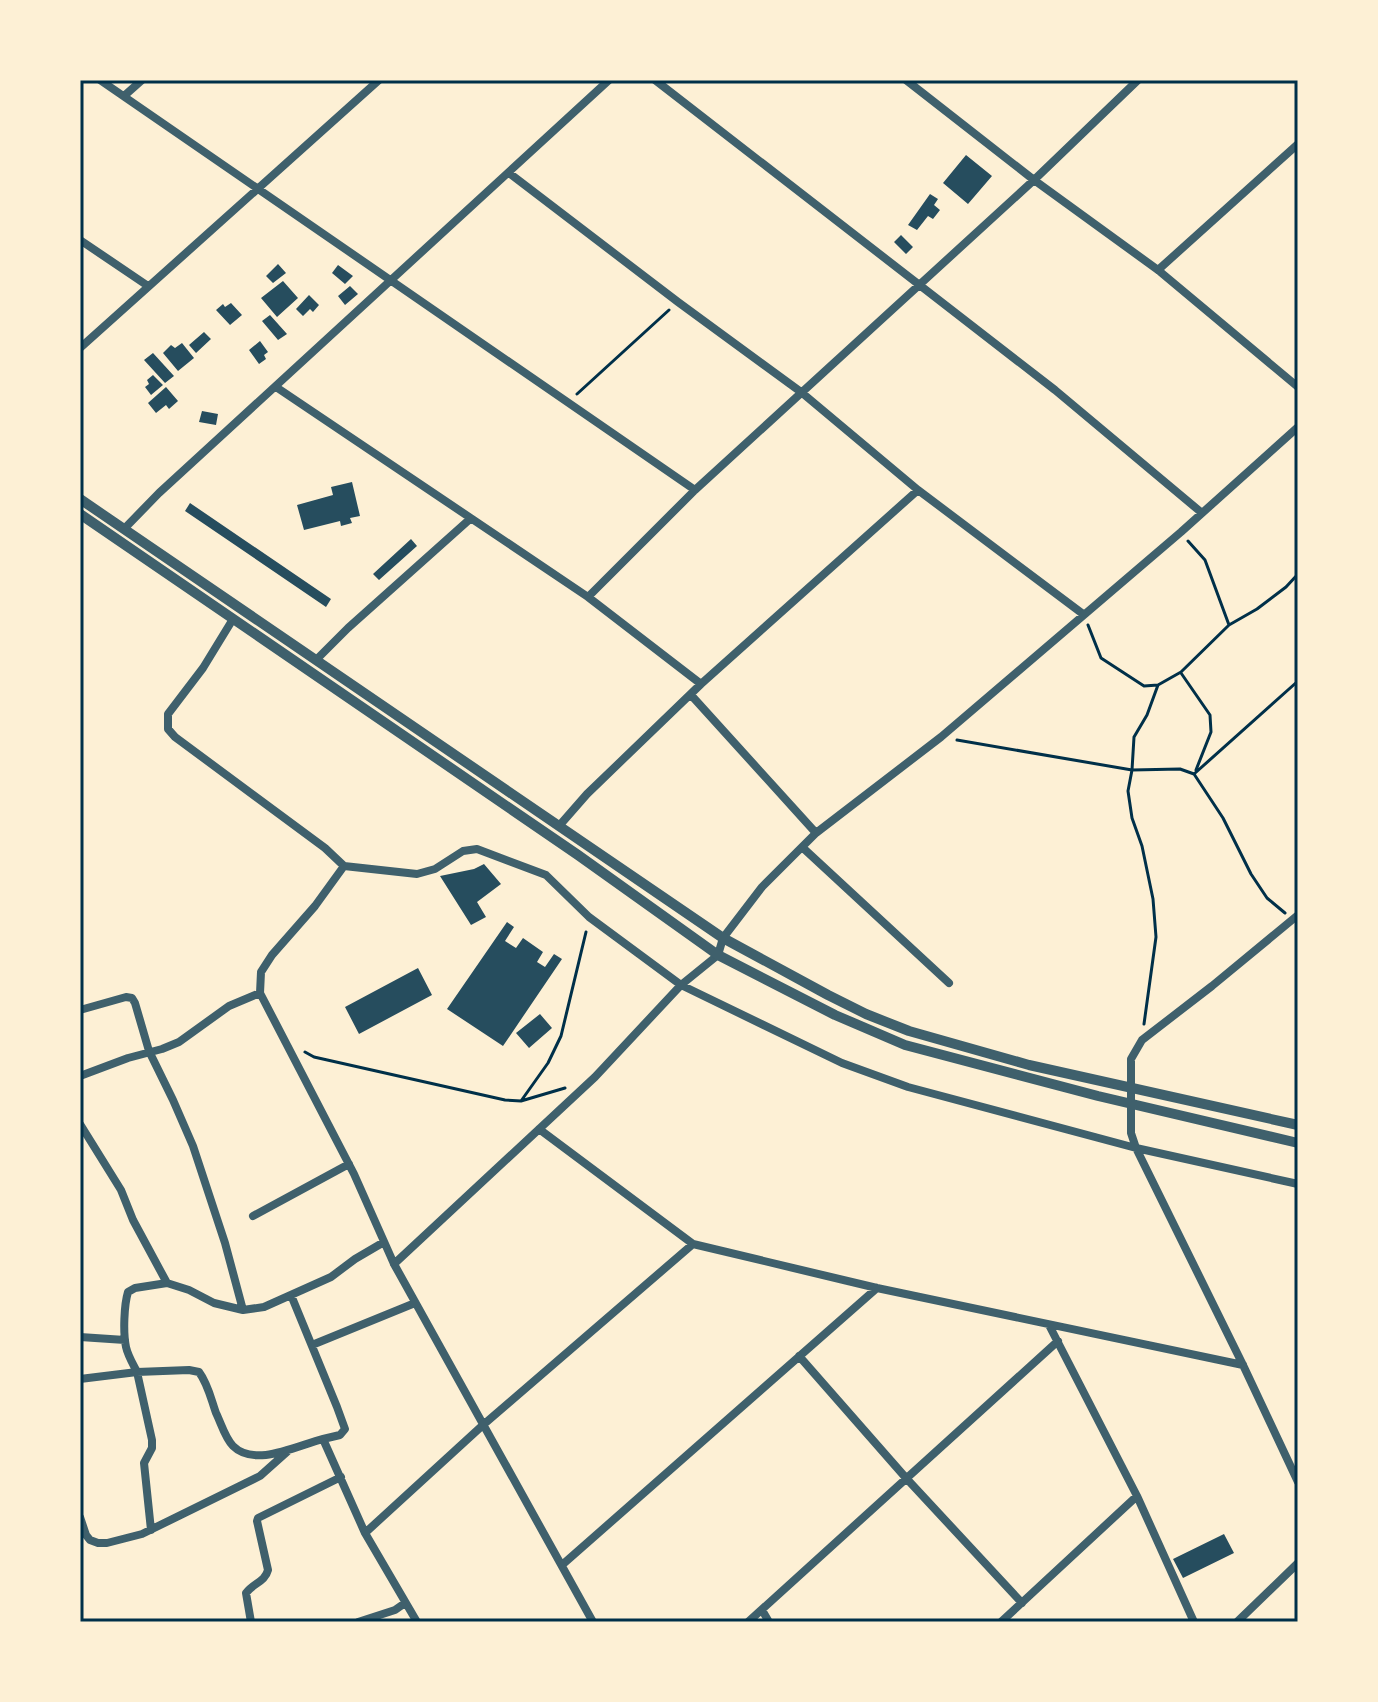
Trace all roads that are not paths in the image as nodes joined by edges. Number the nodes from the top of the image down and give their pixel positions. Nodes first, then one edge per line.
1 (100, 80) edge
2 (142, 80) edge
3 (379, 80) edge
4 (609, 80) edge
5 (655, 80) edge
6 (906, 80) edge
7 (1138, 80) edge
8 (124, 96) junction
9 (1298, 144) edge
10 (509, 173) junction
11 (1034, 180) junction
12 (258, 189) junction
13 (80, 240) edge
14 (1158, 270) junction
15 (391, 281) junction
16 (918, 285) junction
17 (148, 286) junction
18 (80, 348) edge
19 (276, 387) junction
20 (1298, 387) edge
21 (801, 392) junction
22 (1298, 427) edge
23 (695, 490) junction
24 (918, 490) junction
25 (80, 499) edge
26 (1202, 513) junction
27 (80, 514) edge
28 (470, 519) junction
29 (124, 529) junction
30 (588, 597) junction
31 (1083, 614) junction
32 (233, 619) junction
33 (316, 660) junction
34 (701, 684) junction
35 (691, 695) junction
36 (559, 826) junction
37 (816, 833) junction
38 (802, 847) junction
39 (344, 866) junction
40 (1297, 917) edge
41 (723, 938) junction
42 (718, 955) junction
43 (949, 983) dead end
44 (681, 985) junction
45 (260, 993) junction
46 (80, 1010) edge
47 (149, 1051) junction
48 (80, 1076) edge
49 (1131, 1087) junction
50 (1131, 1104) junction
51 (80, 1124) edge
52 (1298, 1125) edge
53 (539, 1129) junction
54 (1298, 1143) edge
55 (1136, 1148) junction
56 (349, 1164) junction
57 (1298, 1184) edge
58 (253, 1216) dead end
59 (384, 1242) junction
60 (693, 1244) junction
61 (394, 1264) junction
62 (167, 1283) junction
63 (877, 1288) junction
64 (291, 1295) junction
65 (415, 1303) junction
66 (243, 1310) junction
67 (1049, 1325) junction
68 (80, 1337) edge
69 (125, 1340) junction
70 (1058, 1341) junction
71 (312, 1345) junction
72 (799, 1356) junction
73 (1243, 1365) junction
74 (137, 1372) junction
75 (80, 1379) edge
76 (483, 1425) junction
77 (323, 1439) junction
78 (289, 1450) junction
79 (341, 1477) junction
80 (906, 1478) junction
81 (1298, 1482) edge
82 (1137, 1496) junction
83 (80, 1517) edge
84 (151, 1530) junction
85 (365, 1533) junction
86 (1298, 1563) edge
87 (562, 1565) junction
88 (405, 1603) junction
89 (1022, 1603) junction
90 (762, 1610) junction
91 (375, 1620) edge
92 (251, 1622) edge
93 (358, 1622) edge
94 (417, 1622) edge
95 (593, 1622) edge
96 (748, 1622) edge
97 (769, 1622) edge
98 (1001, 1622) edge
99 (1194, 1622) edge
100 (1237, 1622) edge

1 - 8 street
2 - 8 street
3 - 12 street
4 - 10 street
5 - 16 street
6 - 11 street
7 - 11 street
8 - 12 street
9 - 14 street
10 - 15 street
10 - 21 street
11 - 14 street
11 - 16 street
12 - 15 street
12 - 17 street
13 - 17 street
14 - 20 street
15 - 19 street
15 - 23 street
16 - 21 street
16 - 26 street
17 - 18 street
19 - 28 street
19 - 29 street
21 - 23 street
21 - 24 street
22 - 26 street
23 - 30 street
24 - 31 street
24 - 34 street
25 - 29 street
26 - 31 street
27 - 32 street
28 - 30 street
28 - 33 street
29 - 33 street
30 - 34 street
31 - 37 street
32 - 39 street
32 - 42 street
33 - 36 street
34 - 35 street
35 - 36 street
35 - 37 street
36 - 41 street
37 - 38 street
38 - 41 street
38 - 43 street
39 - 44 street
39 - 45 street
40 - 49 street
41 - 42 street
41 - 49 street
42 - 44 street
42 - 50 street
44 - 53 street
44 - 55 street
45 - 47 street
45 - 56 street
46 - 47 street
47 - 48 street
47 - 66 street
49 - 50 street
49 - 52 street
50 - 54 street
50 - 55 street
51 - 62 street
53 - 60 street
53 - 61 street
55 - 57 street
55 - 73 street
56 - 58 street
56 - 59 street
59 - 61 street
59 - 64 street
60 - 63 street
60 - 76 street
61 - 65 street
62 - 66 street
62 - 69 street
63 - 67 street
63 - 72 street
64 - 66 street
64 - 71 street
65 - 71 street
65 - 76 street
67 - 70 street
67 - 73 street
68 - 69 street
69 - 74 street
70 - 80 street
70 - 82 street
71 - 77 street
72 - 80 street
72 - 87 street
73 - 81 street
74 - 75 street
74 - 78 street
74 - 84 street
76 - 85 street
76 - 87 street
77 - 78 street
77 - 79 street
78 - 84 street
79 - 85 street
79 - 92 street
80 - 89 street
80 - 90 street
82 - 89 street
82 - 99 street
83 - 84 street
85 - 88 street
86 - 100 street
87 - 95 street
88 - 91 street
88 - 94 street
89 - 98 street
90 - 96 street
90 - 97 street
91 - 93 street

